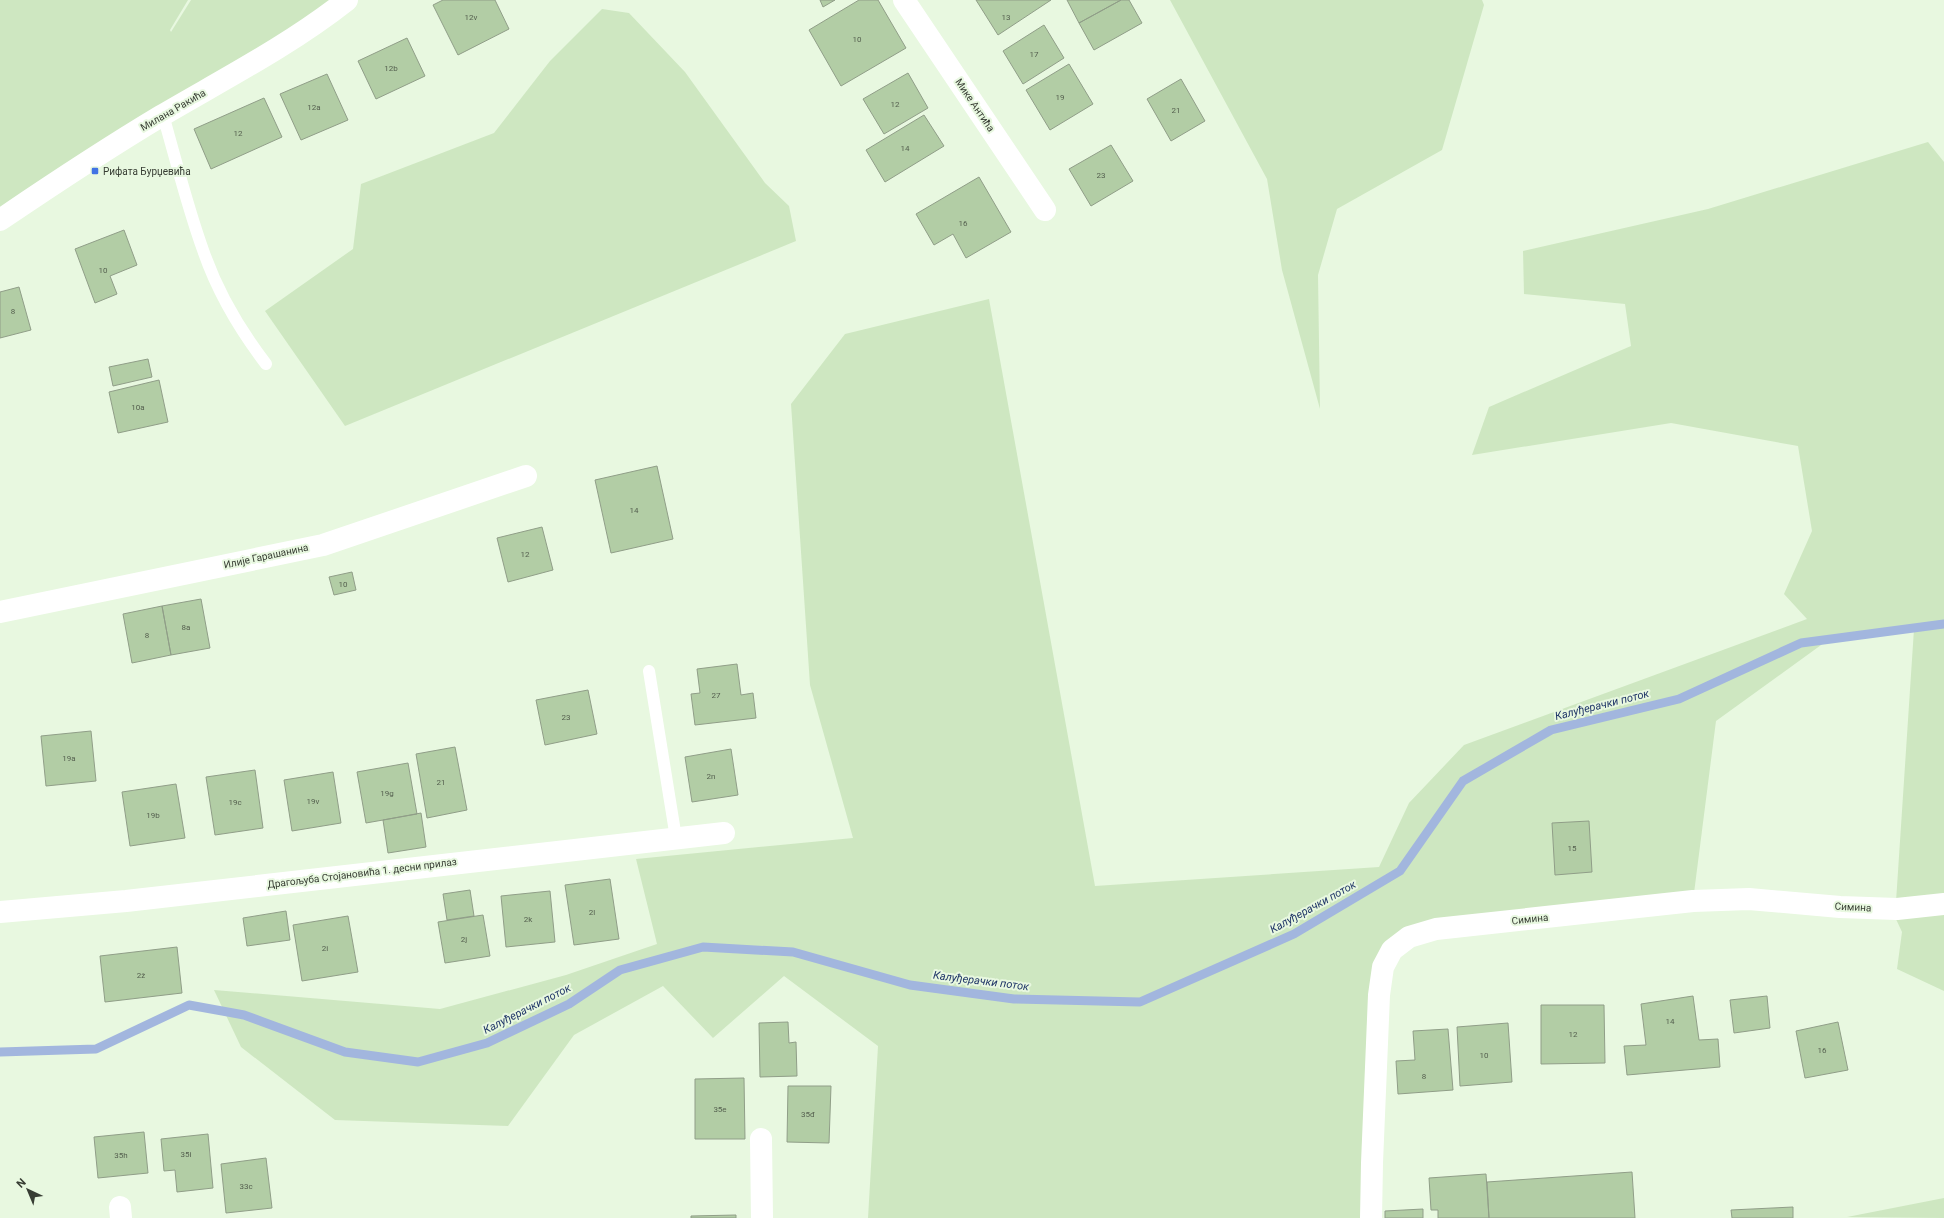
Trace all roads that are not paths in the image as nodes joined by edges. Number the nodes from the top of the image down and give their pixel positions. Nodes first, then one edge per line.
1 (347, 0) edge
2 (904, 0) edge
3 (163, 115) junction
4 (1045, 210) dead end
5 (0, 220) edge
6 (266, 364) dead end
7 (526, 476) dead end
8 (0, 612) edge
9 (649, 670) dead end
10 (724, 833) dead end
11 (676, 838) junction
12 (1944, 904) edge
13 (0, 912) edge
14 (761, 1139) dead end
15 (762, 1218) edge
16 (1371, 1218) edge

1 - 3 street, Милана Ракића
2 - 4 street, Мике Антића
3 - 5 street, Милана Ракића
3 - 6 lane
7 - 8 street, Илије Гарашанина
9 - 11 lane
10 - 11 street, Драгољуба Стојановића 1. десни прилаз
11 - 13 street, Драгољуба Стојановића 1. десни прилаз
12 - 16 street, Симина
14 - 15 street

